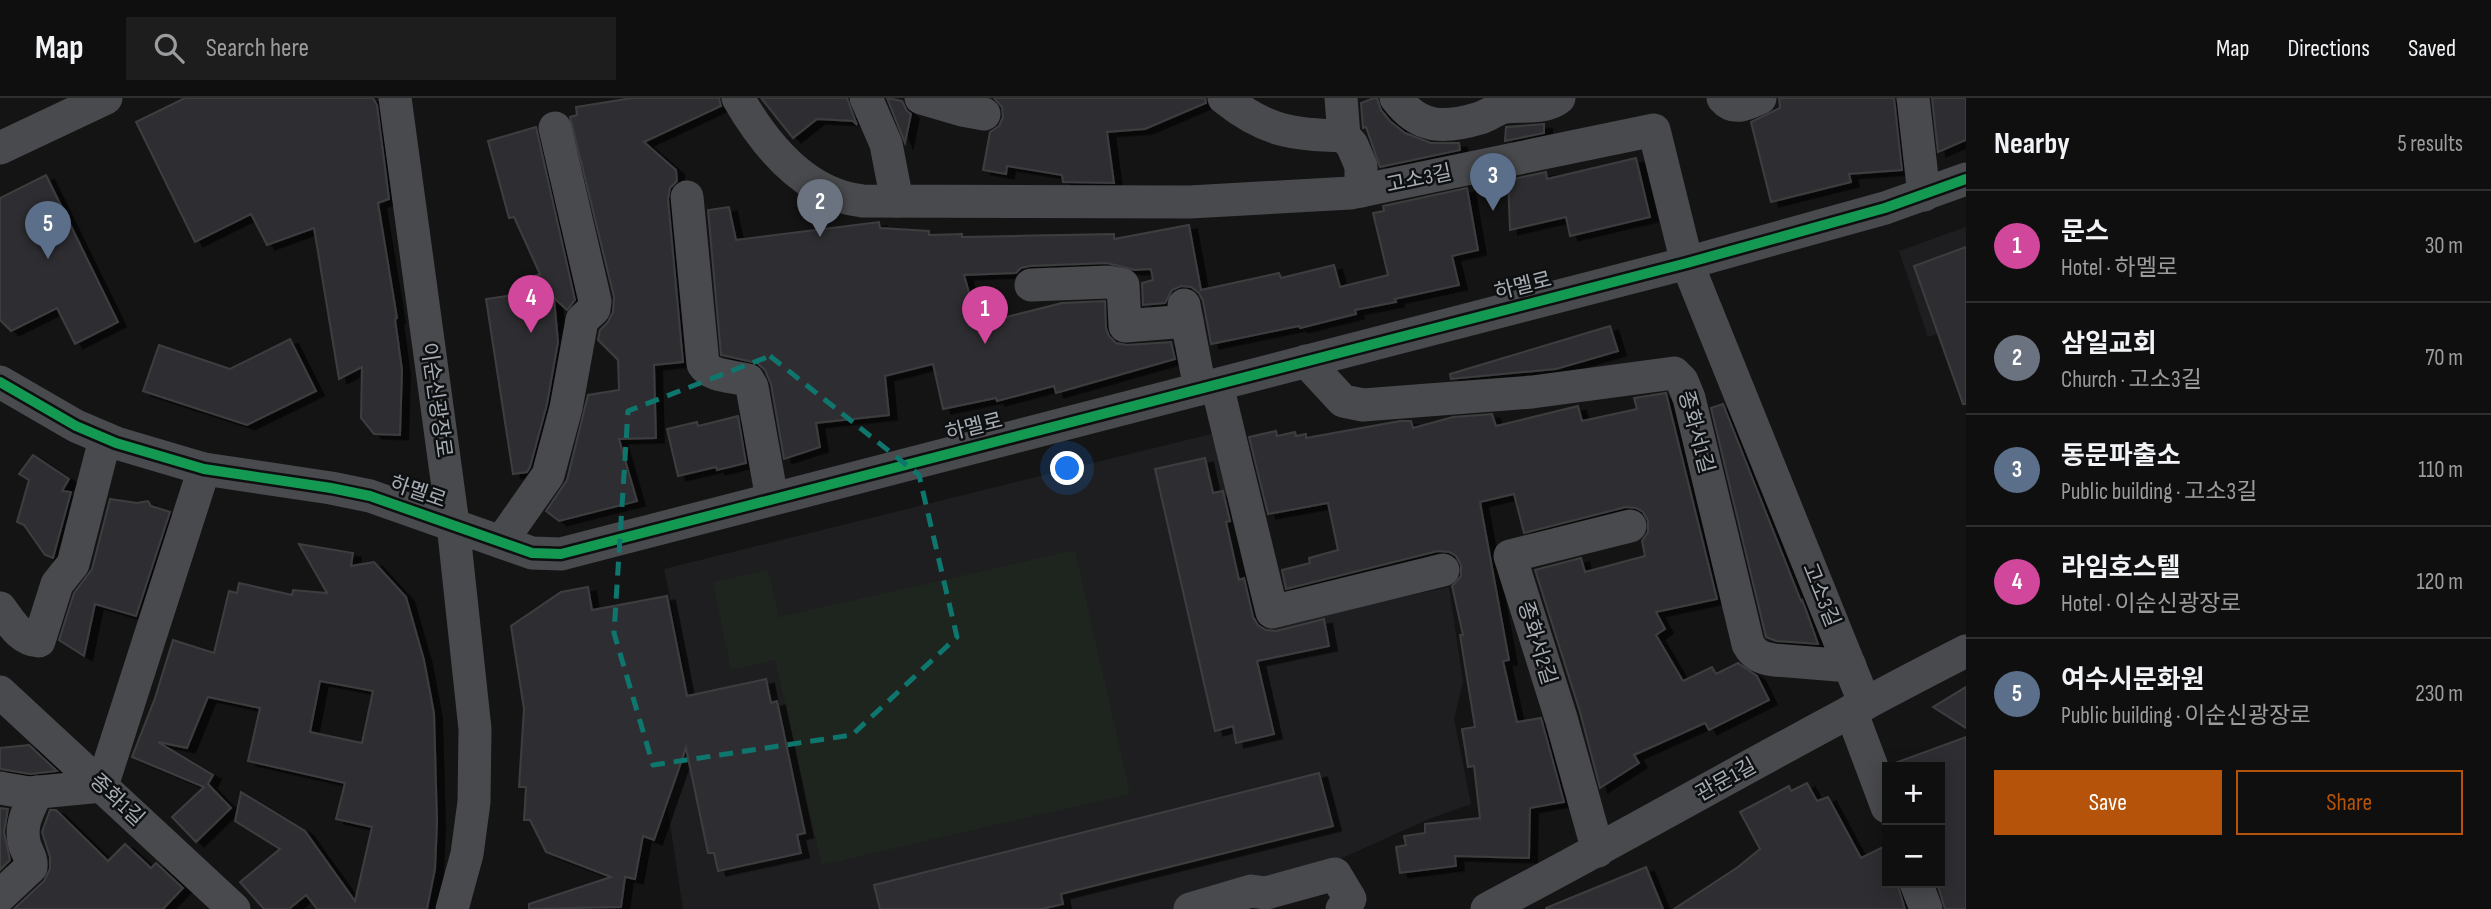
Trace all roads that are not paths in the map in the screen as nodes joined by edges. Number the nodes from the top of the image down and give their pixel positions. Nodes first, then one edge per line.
1 (106, 98) edge
2 (395, 98) edge
3 (738, 98) edge
4 (866, 98) edge
5 (921, 98) edge
6 (1224, 98) edge
7 (1341, 98) edge
8 (1396, 98) edge
9 (1559, 98) edge
10 (1723, 98) edge
11 (1760, 98) edge
12 (1913, 98) edge
13 (984, 114) dead end
14 (555, 128) dead end
15 (1344, 136) junction
16 (0, 148) edge
17 (1966, 179) edge
18 (1361, 191) junction
19 (1924, 195) junction
20 (687, 197) dead end
21 (897, 201) junction
22 (1687, 263) junction
23 (1031, 285) dead end
24 (1306, 361) junction
25 (0, 382) edge
26 (1208, 387) junction
27 (105, 439) junction
28 (204, 468) junction
29 (772, 499) junction
30 (453, 524) junction
31 (1630, 526) dead end
32 (501, 542) junction
33 (1443, 570) dead end
34 (0, 608) edge
35 (1966, 651) edge
36 (1850, 666) junction
37 (0, 692) edge
38 (1858, 708) junction
39 (102, 786) junction
40 (0, 788) edge
41 (1882, 790) edge
42 (37, 792) junction
43 (1598, 851) junction
44 (1918, 888) edge
45 (0, 896) edge
46 (234, 909) edge
47 (452, 909) edge
48 (1190, 909) edge
49 (1342, 909) edge
50 (1487, 909) edge
51 (1926, 909) edge

1 - 16 street
2 - 30 street, 이순신광장로
3 - 21 street, 고소3길
4 - 21 street
5 - 13 street
6 - 15 street
7 - 15 street
8 - 9 street
10 - 11 street
12 - 19 street
14 - 32 street
15 - 18 street
17 - 19 street, 하멜로
18 - 21 street, 고소3길
18 - 22 street, 고소3길
19 - 22 street, 하멜로
20 - 29 street
22 - 24 street, 하멜로
22 - 36 street, 고소3길
23 - 26 street
24 - 26 street, 하멜로
24 - 36 street, 종화서1길
25 - 27 street, 하멜로
26 - 29 street, 하멜로
26 - 33 street
27 - 28 street, 하멜로
27 - 34 street
28 - 30 street, 하멜로
28 - 39 street
29 - 32 street, 하멜로
30 - 32 street, 하멜로
30 - 47 street, 이순신광장로
31 - 43 street, 종화서2길
35 - 38 street, 관문1길
36 - 38 street, 고소3길
37 - 39 street, 종화1길
38 - 41 street, 고소3길
38 - 43 street, 관문1길
39 - 42 street
39 - 46 street, 종화1길
40 - 42 street
42 - 45 street
43 - 50 street, 관문1길
44 - 51 street
48 - 49 street

